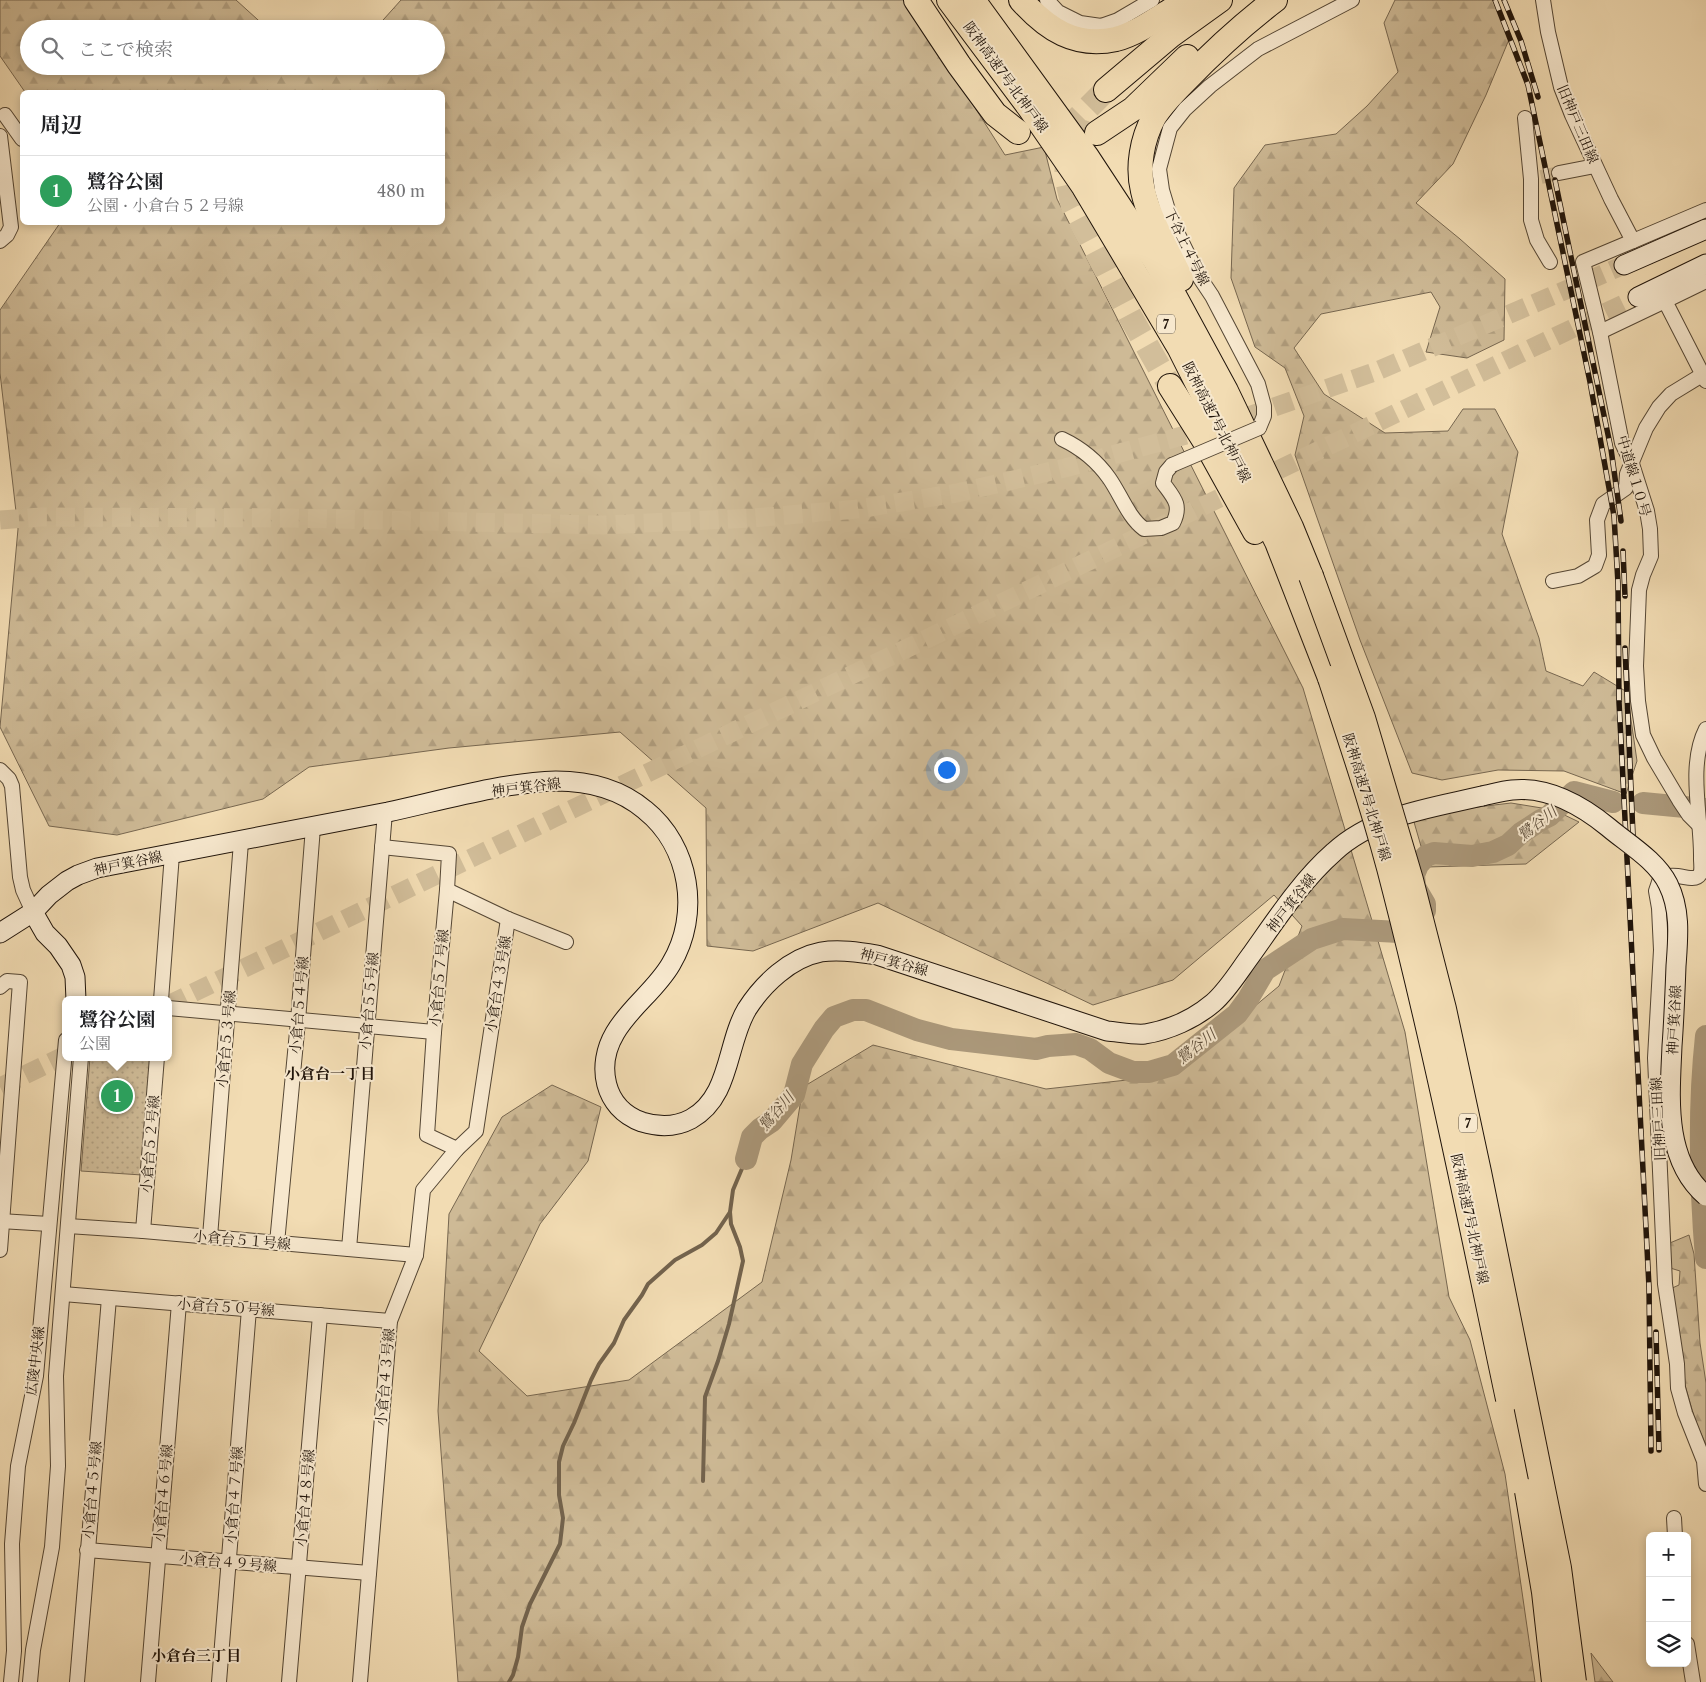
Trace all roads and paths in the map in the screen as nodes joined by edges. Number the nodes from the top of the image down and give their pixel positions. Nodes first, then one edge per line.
1 (916, 0) edge
2 (949, 0) edge
3 (973, 0) edge
4 (1021, 0) edge
5 (1047, 0) edge
6 (1152, 0) edge
7 (1188, 0) edge
8 (1220, 0) edge
9 (1258, 0) edge
10 (1275, 0) edge
11 (1352, 0) edge
12 (1543, 0) edge
13 (1106, 90) tunnel mouth
14 (2, 116) edge
15 (1525, 118) dead end
16 (1018, 132) dead end
17 (1097, 133) dead end
18 (0, 136) edge
19 (20, 137) edge
20 (1596, 166) junction
21 (1559, 173) tunnel mouth
22 (1706, 210) edge
23 (1706, 230) edge
24 (0, 241) edge
25 (1634, 241) junction
26 (1550, 262) dead end
27 (1706, 264) edge
28 (1624, 265) tunnel mouth
29 (1706, 281) edge
30 (1638, 297) tunnel mouth
31 (1665, 301) junction
32 (1600, 332) junction
33 (1704, 378) edge
34 (1170, 386) tunnel mouth
35 (1062, 439) dead end
36 (1632, 464) junction
37 (1291, 527) junction
38 (1553, 581) dead end
39 (1330, 678) junction
40 (1706, 729) edge
41 (0, 770) edge
42 (385, 812) junction
43 (1695, 819) junction
44 (313, 827) junction
45 (241, 842) junction
46 (382, 847) junction
47 (172, 854) junction
48 (1704, 855) edge
49 (448, 890) junction
50 (33, 912) junction
51 (508, 919) junction
52 (0, 933) edge
53 (566, 942) dead end
54 (0, 986) edge
55 (76, 996) edge
56 (161, 996) edge
57 (172, 1008) edge
58 (228, 1014) junction
59 (298, 1021) junction
60 (366, 1026) junction
61 (434, 1032) junction
62 (64, 1061) edge
63 (81, 1061) edge
64 (157, 1061) edge
65 (457, 1149) junction
66 (1668, 1162) junction
67 (1706, 1196) edge
68 (1, 1222) edge
69 (48, 1224) junction
70 (68, 1226) junction
71 (143, 1231) junction
72 (210, 1237) junction
73 (277, 1243) junction
74 (349, 1249) junction
75 (0, 1250) edge
76 (416, 1255) junction
77 (63, 1294) junction
78 (109, 1298) junction
79 (179, 1303) junction
80 (249, 1308) junction
81 (320, 1315) junction
82 (390, 1320) junction
83 (1706, 1484) edge
84 (1674, 1518) dead end
85 (1675, 1532) edge
86 (6, 1544) edge
87 (87, 1550) junction
88 (158, 1556) junction
89 (229, 1562) junction
90 (300, 1568) junction
91 (369, 1573) junction
92 (1691, 1666) edge
93 (11, 1682) edge
94 (30, 1682) edge
95 (77, 1682) edge
96 (148, 1682) edge
97 (219, 1682) edge
98 (290, 1682) edge
99 (360, 1682) edge
100 (1554, 1682) edge
101 (1574, 1682) edge
102 (1694, 1682) edge

1 - 16 highway
2 - 39 highway, 阪神高速7号北神戸線 / 7
3 - 37 highway, 阪神高速7号北神戸線 / 7
4 - 7 highway
5 - 6 street
8 - 13 highway
9 - 17 highway
10 - 37 highway, 7
11 - 35 street, 下谷上４号線, bridge
12 - 20 street, 旧神戸三田線
14 - 19 street
15 - 26 street
18 - 24 street
20 - 21 street
20 - 25 street, 旧神戸三田線
22 - 25 street
23 - 28 street
25 - 32 street, 中道線１０号
27 - 30 street
29 - 31 street
31 - 32 street
31 - 33 street
32 - 36 street, 中道線１０号
33 - 36 street
34 - 39 highway, 7
36 - 38 street
36 - 43 street, 中道線１０号
37 - 101 highway, 阪神高速7号北神戸線 / 7, bridge
39 - 100 highway, 阪神高速7号北神戸線 / 7, bridge
40 - 43 street, 旧神戸三田線
41 - 50 street
42 - 44 street, 神戸箕谷線
42 - 46 street, 小倉台５５号線
42 - 66 street, 神戸箕谷線, bridge
43 - 48 street, 旧神戸三田線
44 - 45 street, 神戸箕谷線
44 - 59 street, 小倉台５４号線
45 - 47 street, 神戸箕谷線
45 - 58 street, 小倉台５３号線
46 - 49 street, 小倉台５７号線
46 - 60 street, 小倉台５５号線
47 - 50 street, 神戸箕谷線
47 - 56 street
48 - 66 street, 旧神戸三田線
49 - 51 street
49 - 61 street, 小倉台５７号線
50 - 52 street, 神戸箕谷線
50 - 55 street
51 - 53 street
51 - 65 street, 小倉台４３号線
54 - 68 street
57 - 58 street
58 - 59 street
58 - 72 street, 小倉台５３号線
59 - 60 street
59 - 73 street, 小倉台５４号線
60 - 61 street
60 - 74 street, 小倉台５５号線
61 - 65 street, 小倉台５７号線
62 - 69 street, 広陵中央線
63 - 70 street, 広陵中央線
64 - 71 street, 小倉台５２号線
65 - 76 street, 小倉台４３号線
66 - 67 street, 神戸箕谷線, bridge
66 - 83 street, 旧神戸三田線
68 - 69 street
68 - 75 street
69 - 86 street, 広陵中央線
70 - 71 street, 小倉台５１号線
70 - 77 street, 広陵中央線
71 - 72 street, 小倉台５１号線
72 - 73 street, 小倉台５１号線
73 - 74 street, 小倉台５１号線
74 - 76 street, 小倉台５１号線
76 - 82 street, 小倉台４３号線
77 - 78 street, 小倉台５０号線
77 - 94 street, 広陵中央線
78 - 79 street, 小倉台５０号線
78 - 87 street, 小倉台４５号線
79 - 80 street, 小倉台５０号線
79 - 88 street, 小倉台４６号線
80 - 81 street, 小倉台５０号線
80 - 89 street, 小倉台４７号線
81 - 82 street, 小倉台５０号線
81 - 90 street, 小倉台４８号線
82 - 91 street, 小倉台４３号線
84 - 85 street
86 - 93 street, 広陵中央線
87 - 88 street, 小倉台４９号線
87 - 95 street, 小倉台４５号線
88 - 89 street, 小倉台４９号線
88 - 96 street, 小倉台４６号線
89 - 90 street, 小倉台４９号線
89 - 97 street, 小倉台４７号線
90 - 91 street, 小倉台４９号線
90 - 98 street, 小倉台４８号線
91 - 99 street, 小倉台４３号線
92 - 102 street

